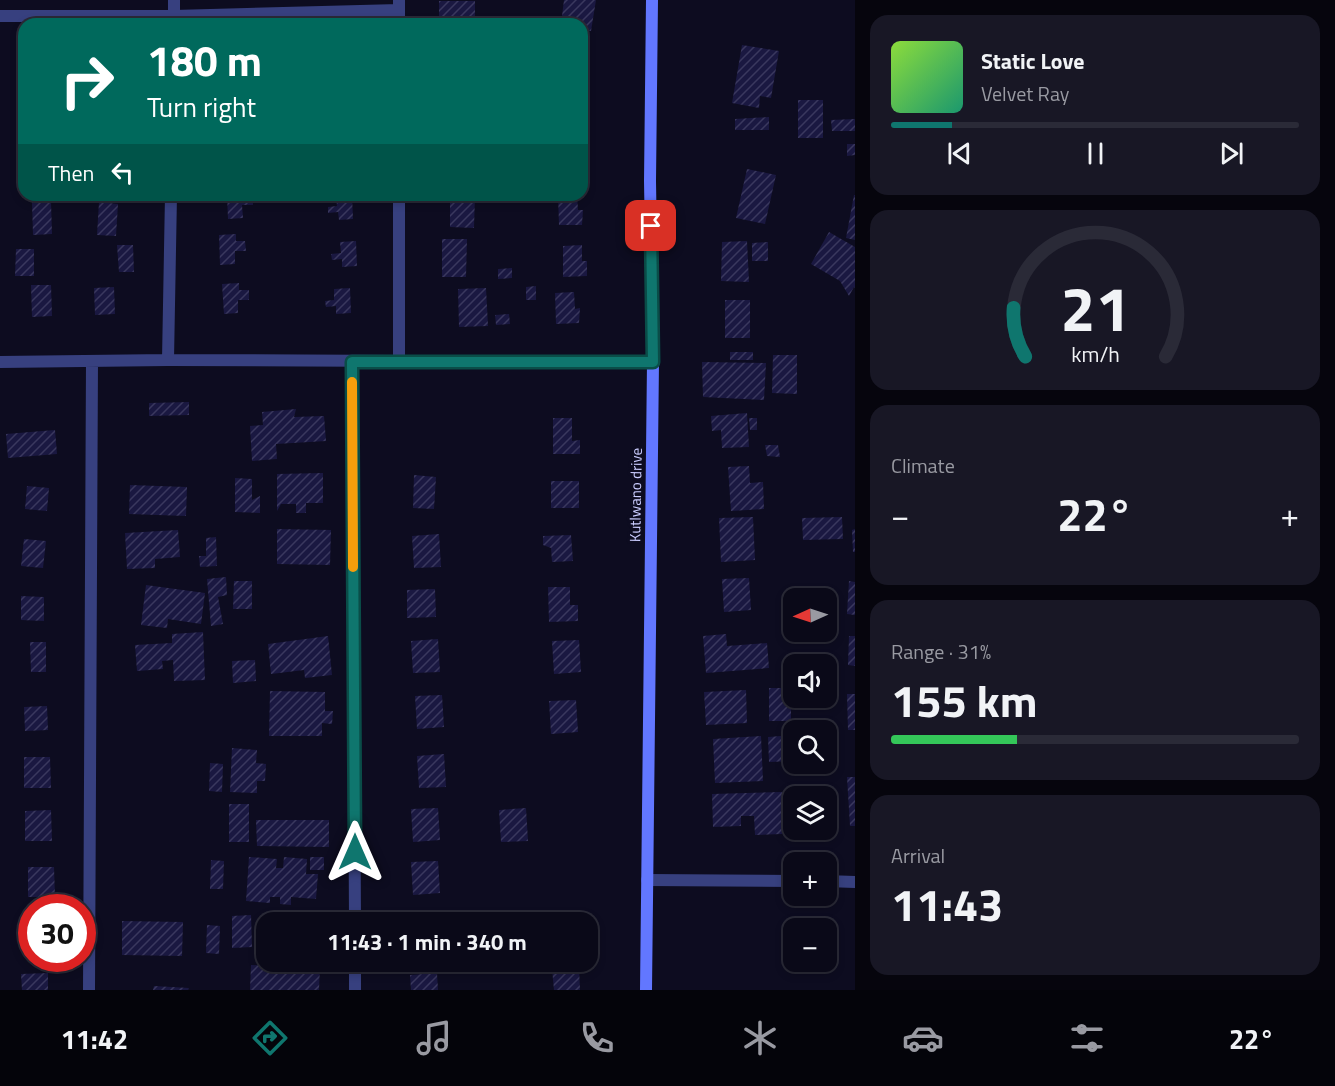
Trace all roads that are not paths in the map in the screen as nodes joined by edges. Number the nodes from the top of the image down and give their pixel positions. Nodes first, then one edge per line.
1 (174, 0) edge
2 (652, 0) edge
3 (399, 5) edge
4 (0, 16) edge
5 (87, 18) edge
6 (174, 18) edge
7 (204, 18) edge
8 (171, 201) edge
9 (399, 201) edge
10 (168, 360) junction
11 (92, 361) junction
12 (0, 362) edge
13 (352, 362) junction
14 (399, 362) junction
15 (653, 362) junction
16 (647, 880) junction
17 (783, 881) edge
18 (837, 881) edge
19 (855, 882) edge
20 (355, 912) edge
21 (355, 972) edge
22 (89, 990) edge
23 (355, 990) edge
24 (646, 990) edge

1 - 6 street
2 - 15 street, Kutlwano drive
3 - 7 street
4 - 5 street
8 - 10 street
9 - 14 street
10 - 11 street
10 - 13 street
11 - 12 street
11 - 22 street
13 - 14 street
13 - 20 street
14 - 15 street
15 - 16 street, Kutlwano drive
16 - 17 street
16 - 24 street, Kutlwano drive
18 - 19 street
21 - 23 street

